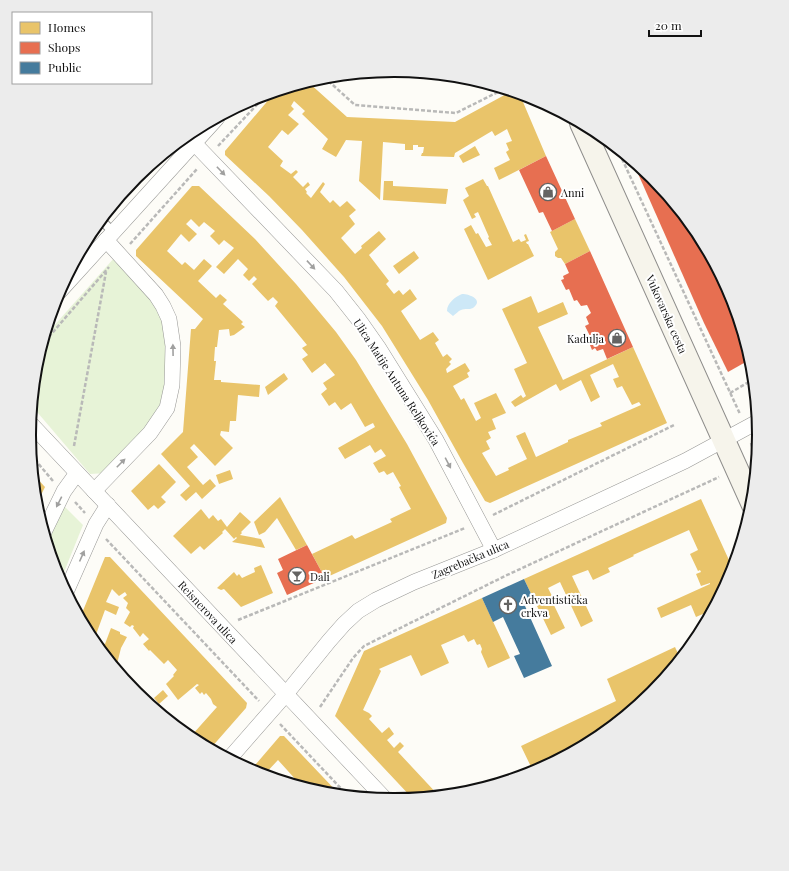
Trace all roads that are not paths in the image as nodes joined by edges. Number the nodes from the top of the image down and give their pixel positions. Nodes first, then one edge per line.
1 (205, 131) edge
2 (585, 131) edge
3 (194, 143) junction
4 (104, 225) edge
5 (110, 236) junction
6 (73, 276) edge
7 (753, 424) edge
8 (36, 430) edge
9 (724, 441) junction
10 (77, 472) junction
11 (94, 491) junction
12 (748, 494) edge
13 (108, 506) junction
14 (47, 525) edge
15 (494, 550) junction
16 (69, 585) edge
17 (286, 694) junction
18 (233, 755) edge
19 (380, 793) edge

1 - 3 street
2 - 9 main road, Vukovarska cesta
3 - 5 street
3 -> 15 street, Ulica Matije Antuna Reljkovića
4 - 5 lane
5 - 6 street
11 -> 5 street
7 - 9 street, Zagrebačka ulica
8 - 10 street, Reisnerova ulica
9 - 12 main road, Vukovarska cesta
9 - 15 street, Zagrebačka ulica
10 - 11 street, Reisnerova ulica
10 -> 14 street
11 - 13 street, Reisnerova ulica
16 -> 13 street
13 - 17 street, Reisnerova ulica
15 - 17 street, Zagrebačka ulica
17 - 18 street, Zagrebačka ulica
17 - 19 street, Reisnerova ulica

